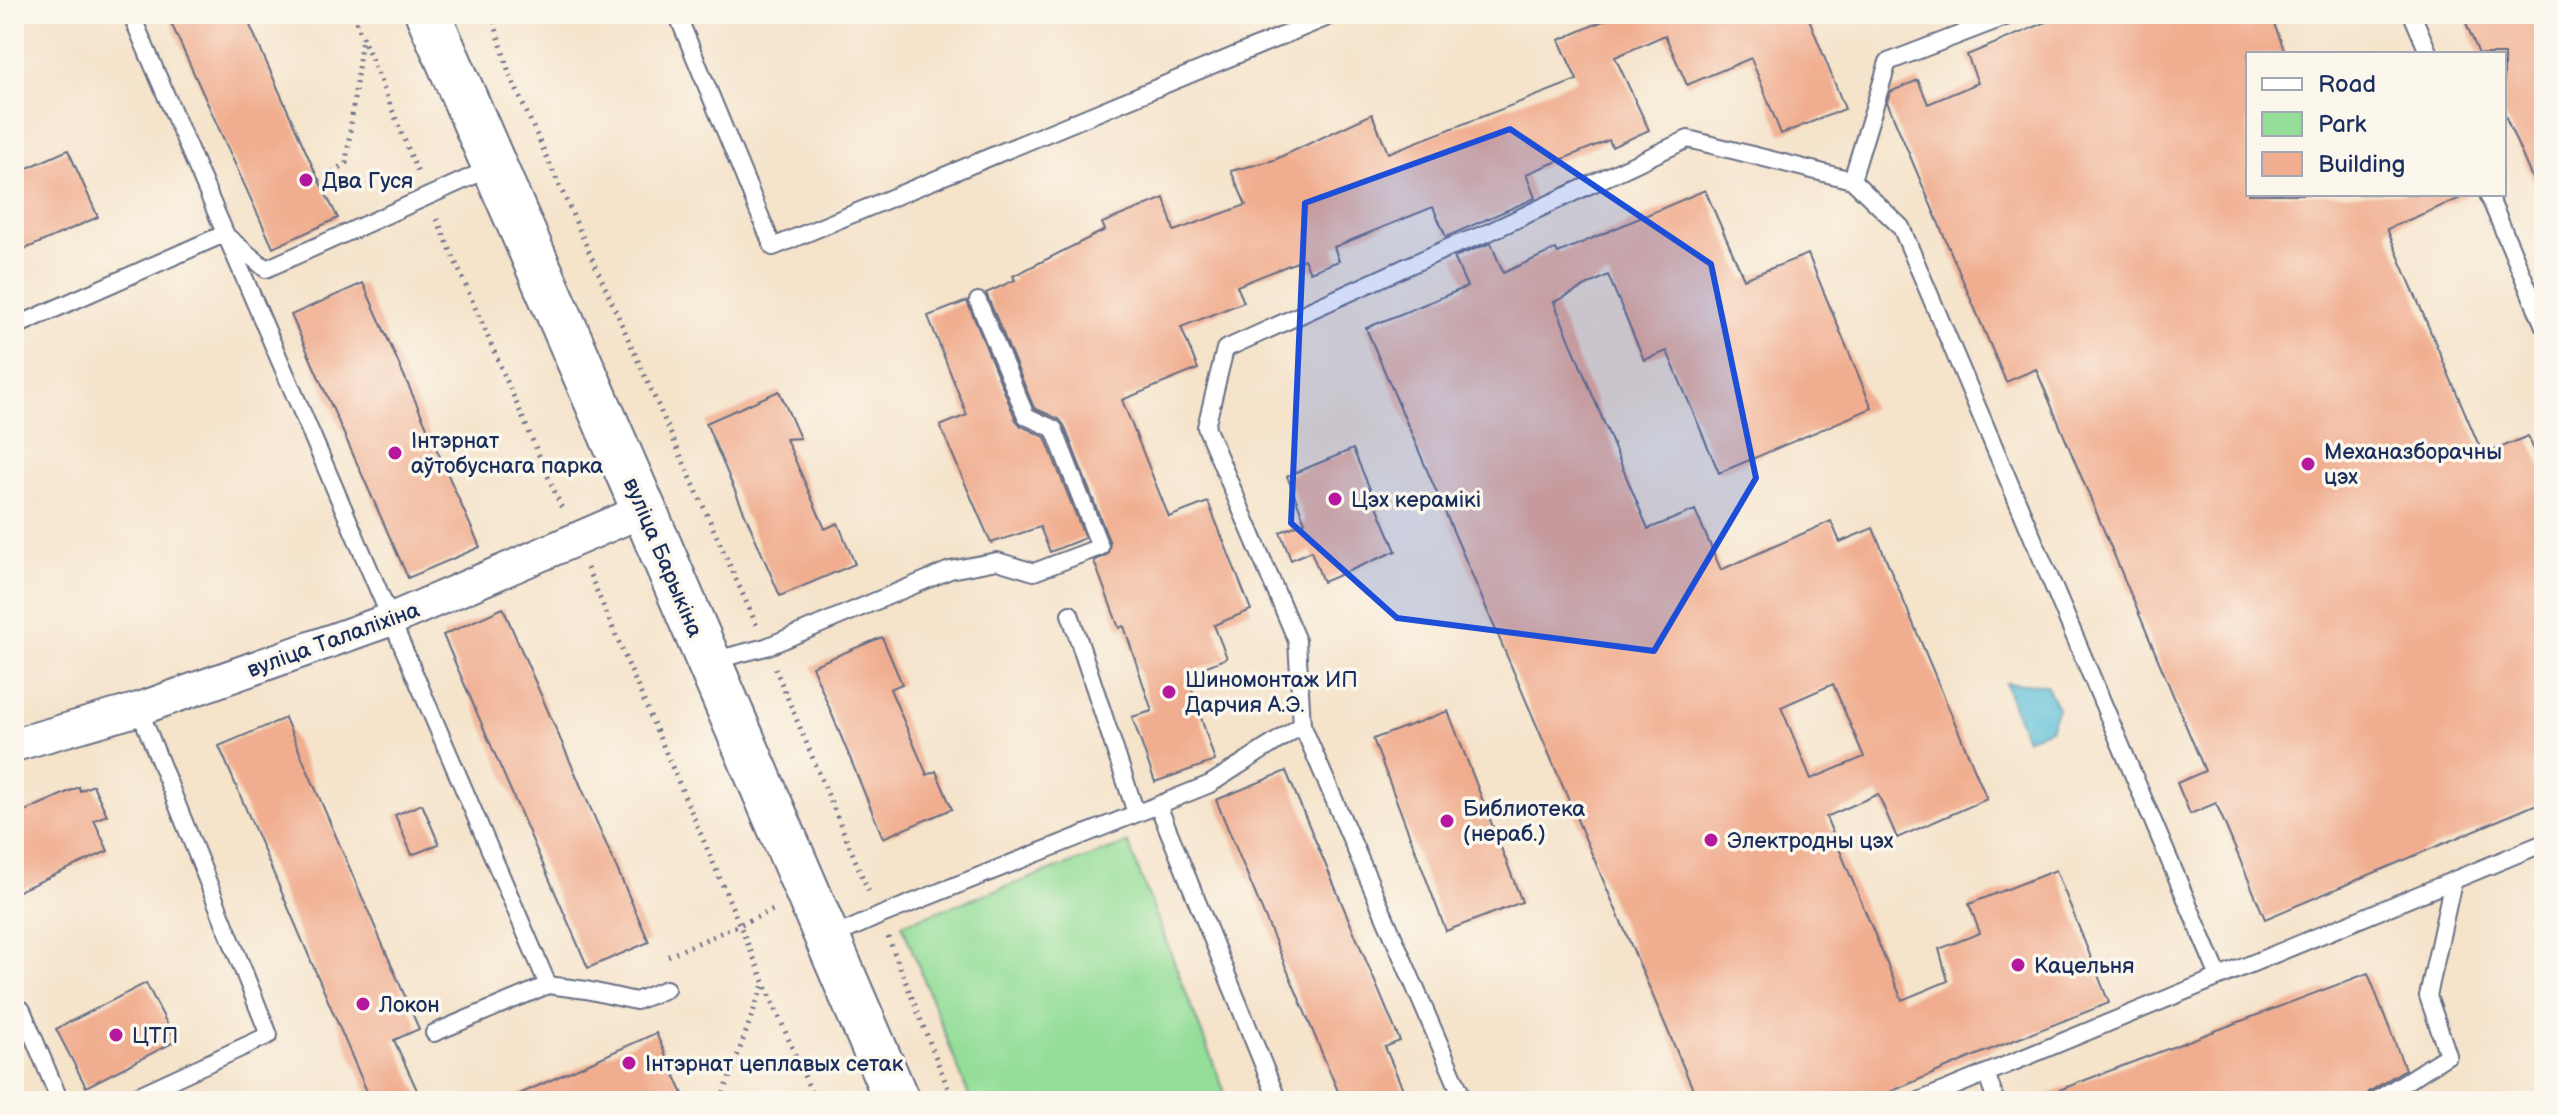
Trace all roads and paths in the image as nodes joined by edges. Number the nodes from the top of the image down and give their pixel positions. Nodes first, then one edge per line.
1 (131, 14) edge
2 (428, 14) edge
3 (492, 14) edge
4 (677, 14) edge
5 (1335, 14) edge
6 (2013, 14) edge
7 (2412, 14) edge
8 (362, 36) dead end
9 (2428, 52) edge
10 (495, 166) junction
11 (1852, 180) junction
12 (319, 181) dead end
13 (2489, 196) edge
14 (224, 234) junction
15 (978, 301) dead end
16 (2544, 326) edge
17 (14, 327) edge
18 (644, 510) junction
19 (1070, 614) dead end
20 (392, 619) junction
21 (766, 647) junction
22 (709, 661) junction
23 (139, 709) junction
24 (1302, 725) junction
25 (14, 745) edge
26 (1158, 805) junction
27 (1136, 813) junction
28 (2544, 843) edge
29 (2453, 881) junction
30 (809, 893) junction
31 (879, 916) junction
32 (829, 939) junction
33 (668, 956) dead end
34 (2219, 977) junction
35 (764, 981) dead end
36 (548, 985) junction
37 (666, 989) dead end
38 (22, 1010) dead end
39 (434, 1033) dead end
40 (1986, 1073) junction
41 (60, 1101) edge
42 (126, 1101) edge
43 (721, 1101) edge
44 (897, 1101) edge
45 (953, 1101) edge
46 (1278, 1101) edge
47 (1464, 1101) edge
48 (1919, 1101) edge
49 (1996, 1101) edge
50 (2375, 1101) edge

1 - 14 lane
2 - 10 main road, вуліца Барыкіна
3 - 21 path
4 - 5 lane
6 - 11 lane
7 - 9 lane
8 - 12 path
10 - 14 lane
10 - 18 main road, вуліца Барыкіна
11 - 24 lane
11 - 34 lane
13 - 16 lane
14 - 17 lane
14 - 20 lane
15 - 21 lane
18 - 20 street, вуліца Талаліхіна
18 - 22 main road, вуліца Барыкіна
19 - 27 lane
20 - 23 street, вуліца Талаліхіна
20 - 36 lane
21 - 22 lane
21 - 31 path
22 - 30 main road, вуліца Барыкіна
23 - 25 street, вуліца Талаліхіна
23 - 42 lane
24 - 26 lane
24 - 47 lane
26 - 27 lane
26 - 46 lane
27 - 31 lane
28 - 29 lane
29 - 34 lane
29 - 50 lane
30 - 32 main road, вуліца Барыкіна
30 - 33 path
31 - 32 lane
31 - 45 path
32 - 44 main road, вуліца Барыкіна
34 - 40 lane
35 - 43 path
36 - 37 lane
36 - 39 lane
38 - 41 lane
40 - 48 lane
40 - 49 lane

